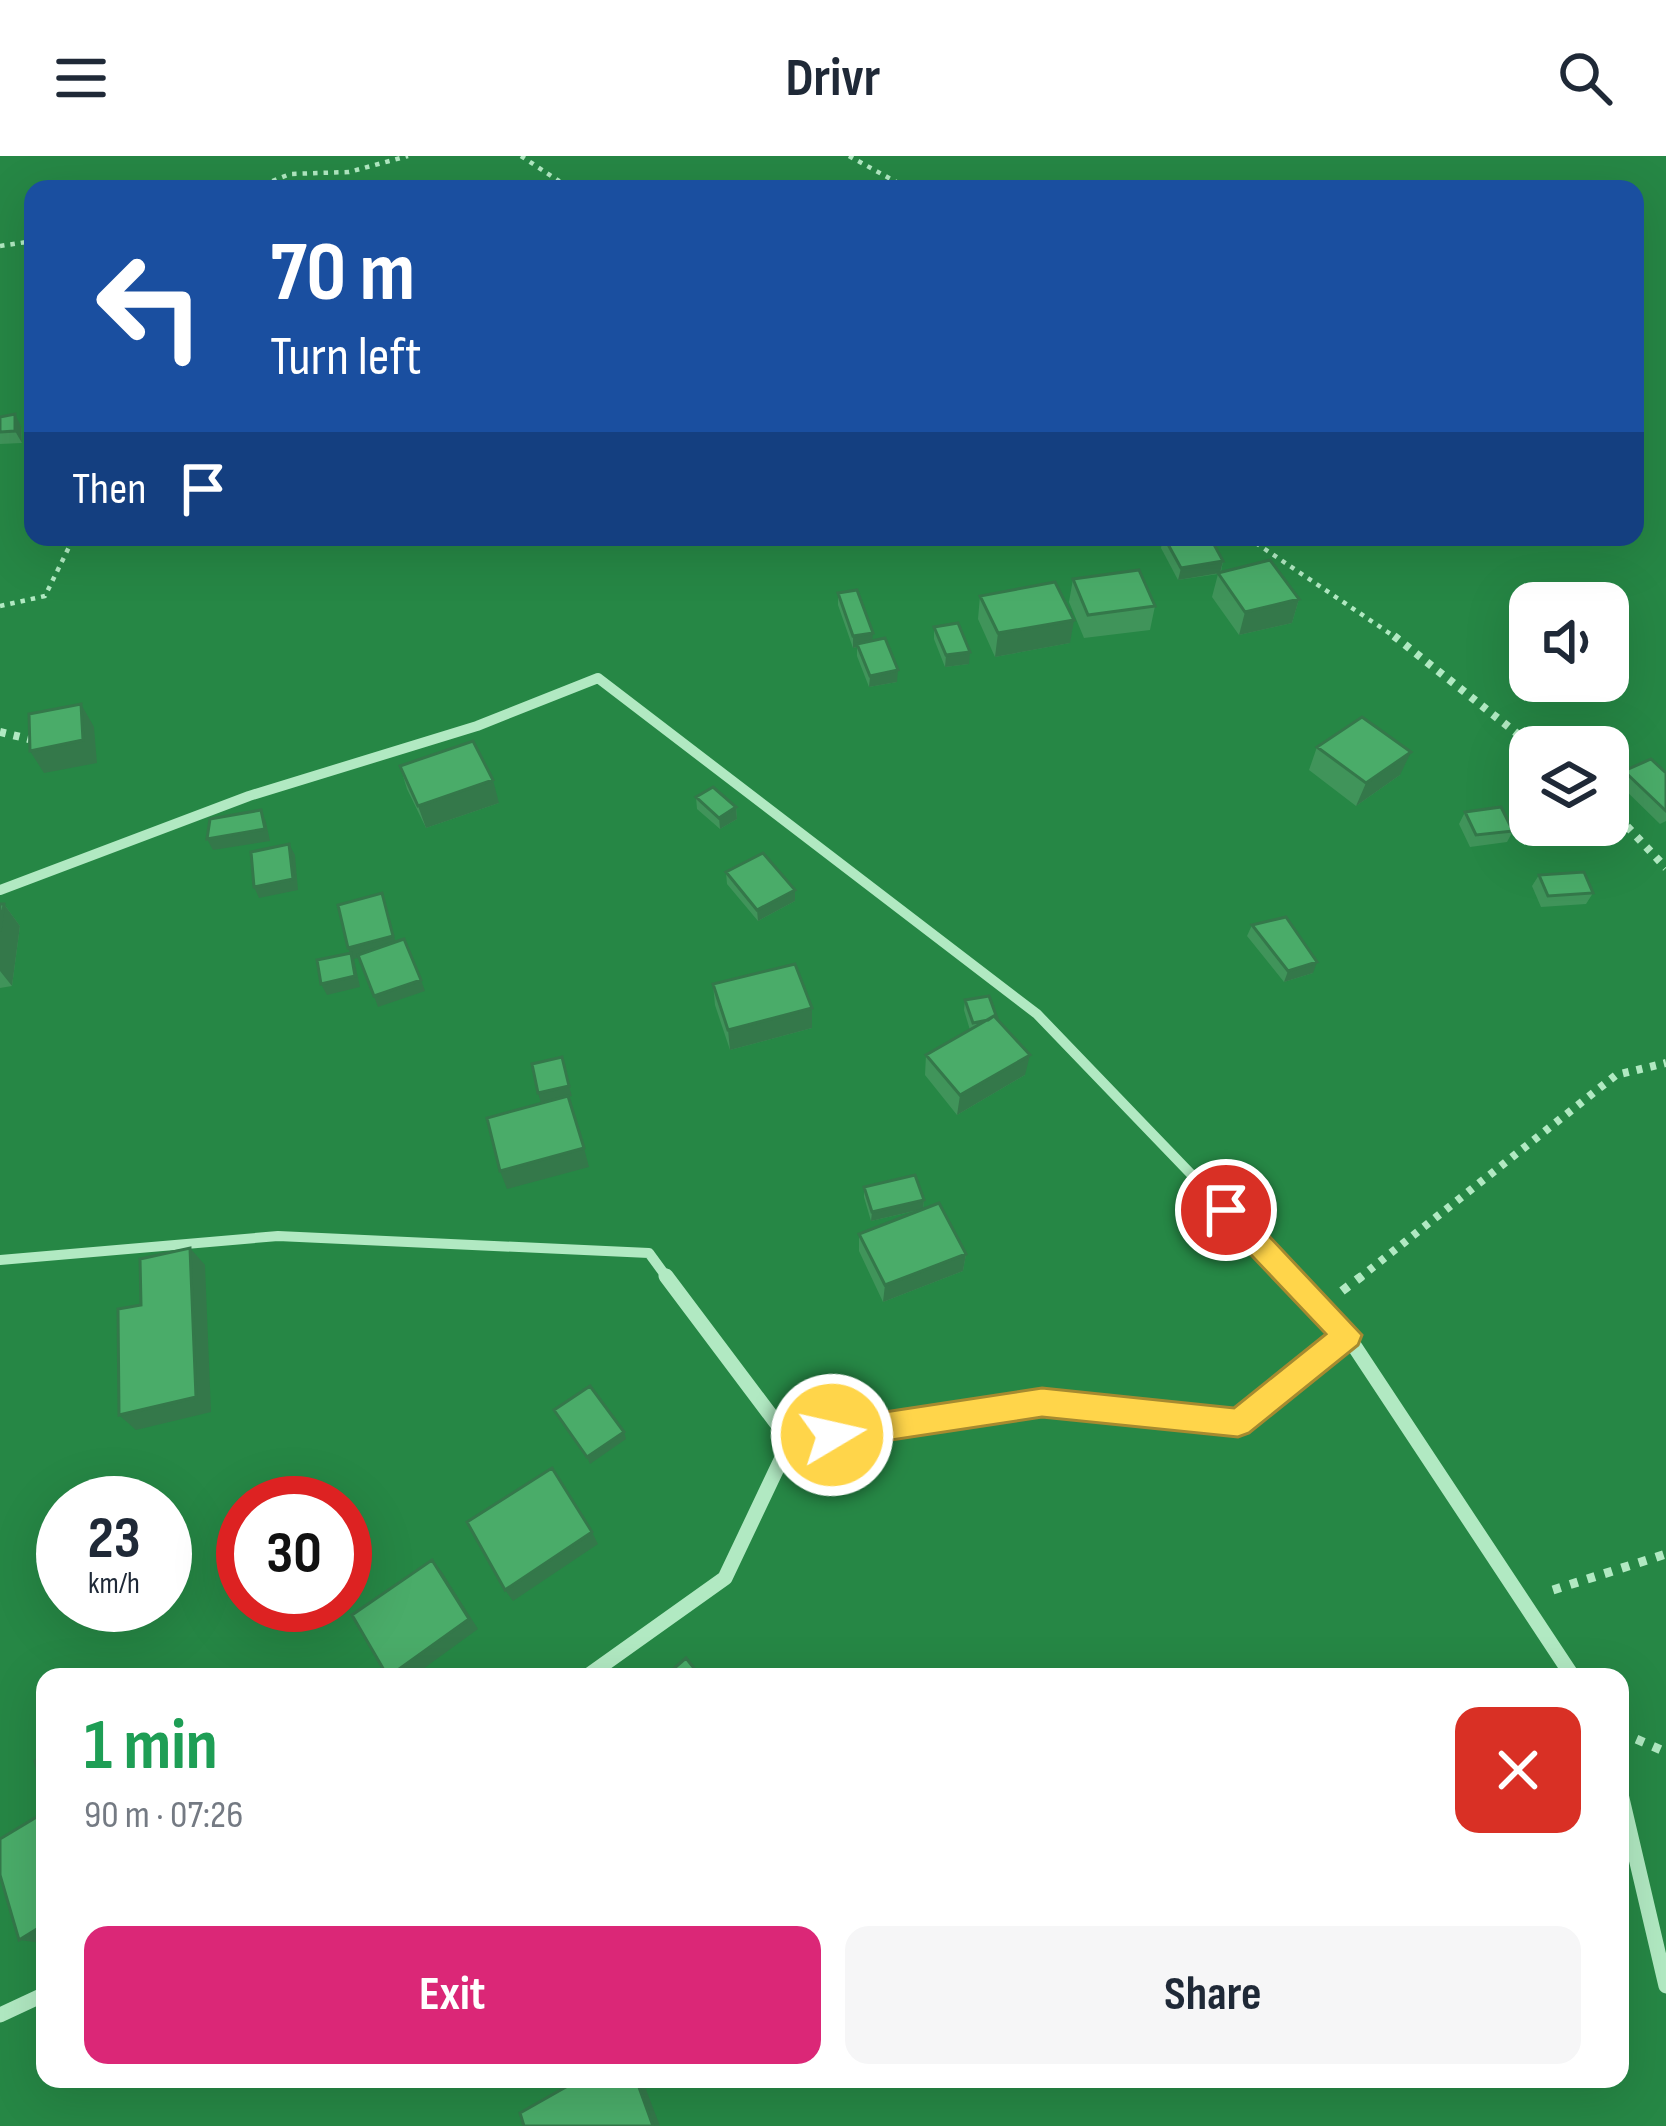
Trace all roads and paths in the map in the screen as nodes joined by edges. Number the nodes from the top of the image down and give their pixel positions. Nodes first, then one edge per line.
1 (408, 156) edge
2 (520, 156) edge
3 (849, 156) edge
4 (275, 180) edge
5 (556, 180) edge
6 (892, 180) edge
7 (70, 546) edge
8 (1261, 546) edge
9 (0, 606) edge
10 (1509, 727) edge
11 (0, 733) edge
12 (28, 739) edge
13 (1629, 828) edge
14 (1666, 868) edge
15 (0, 890) edge
16 (1666, 1064) edge
17 (0, 1260) edge
18 (1321, 1307) junction
19 (1347, 1335) junction
20 (790, 1441) junction
21 (1666, 1554) edge
22 (1522, 1600) junction
23 (599, 1668) edge
24 (1567, 1668) edge
25 (1629, 1736) edge
26 (1666, 1752) edge
27 (1629, 1828) edge
28 (1666, 1986) edge
29 (36, 1998) edge
30 (0, 2015) edge

1 - 4 path
2 - 5 path
3 - 6 path
7 - 9 path
8 - 10 path
11 - 12 path
13 - 14 path
15 - 18 street
16 - 18 path
17 - 20 street
18 - 19 street
19 - 20 street
19 - 22 street
20 - 23 street
21 - 22 path
22 - 24 street
25 - 26 path
27 - 28 street
29 - 30 street

